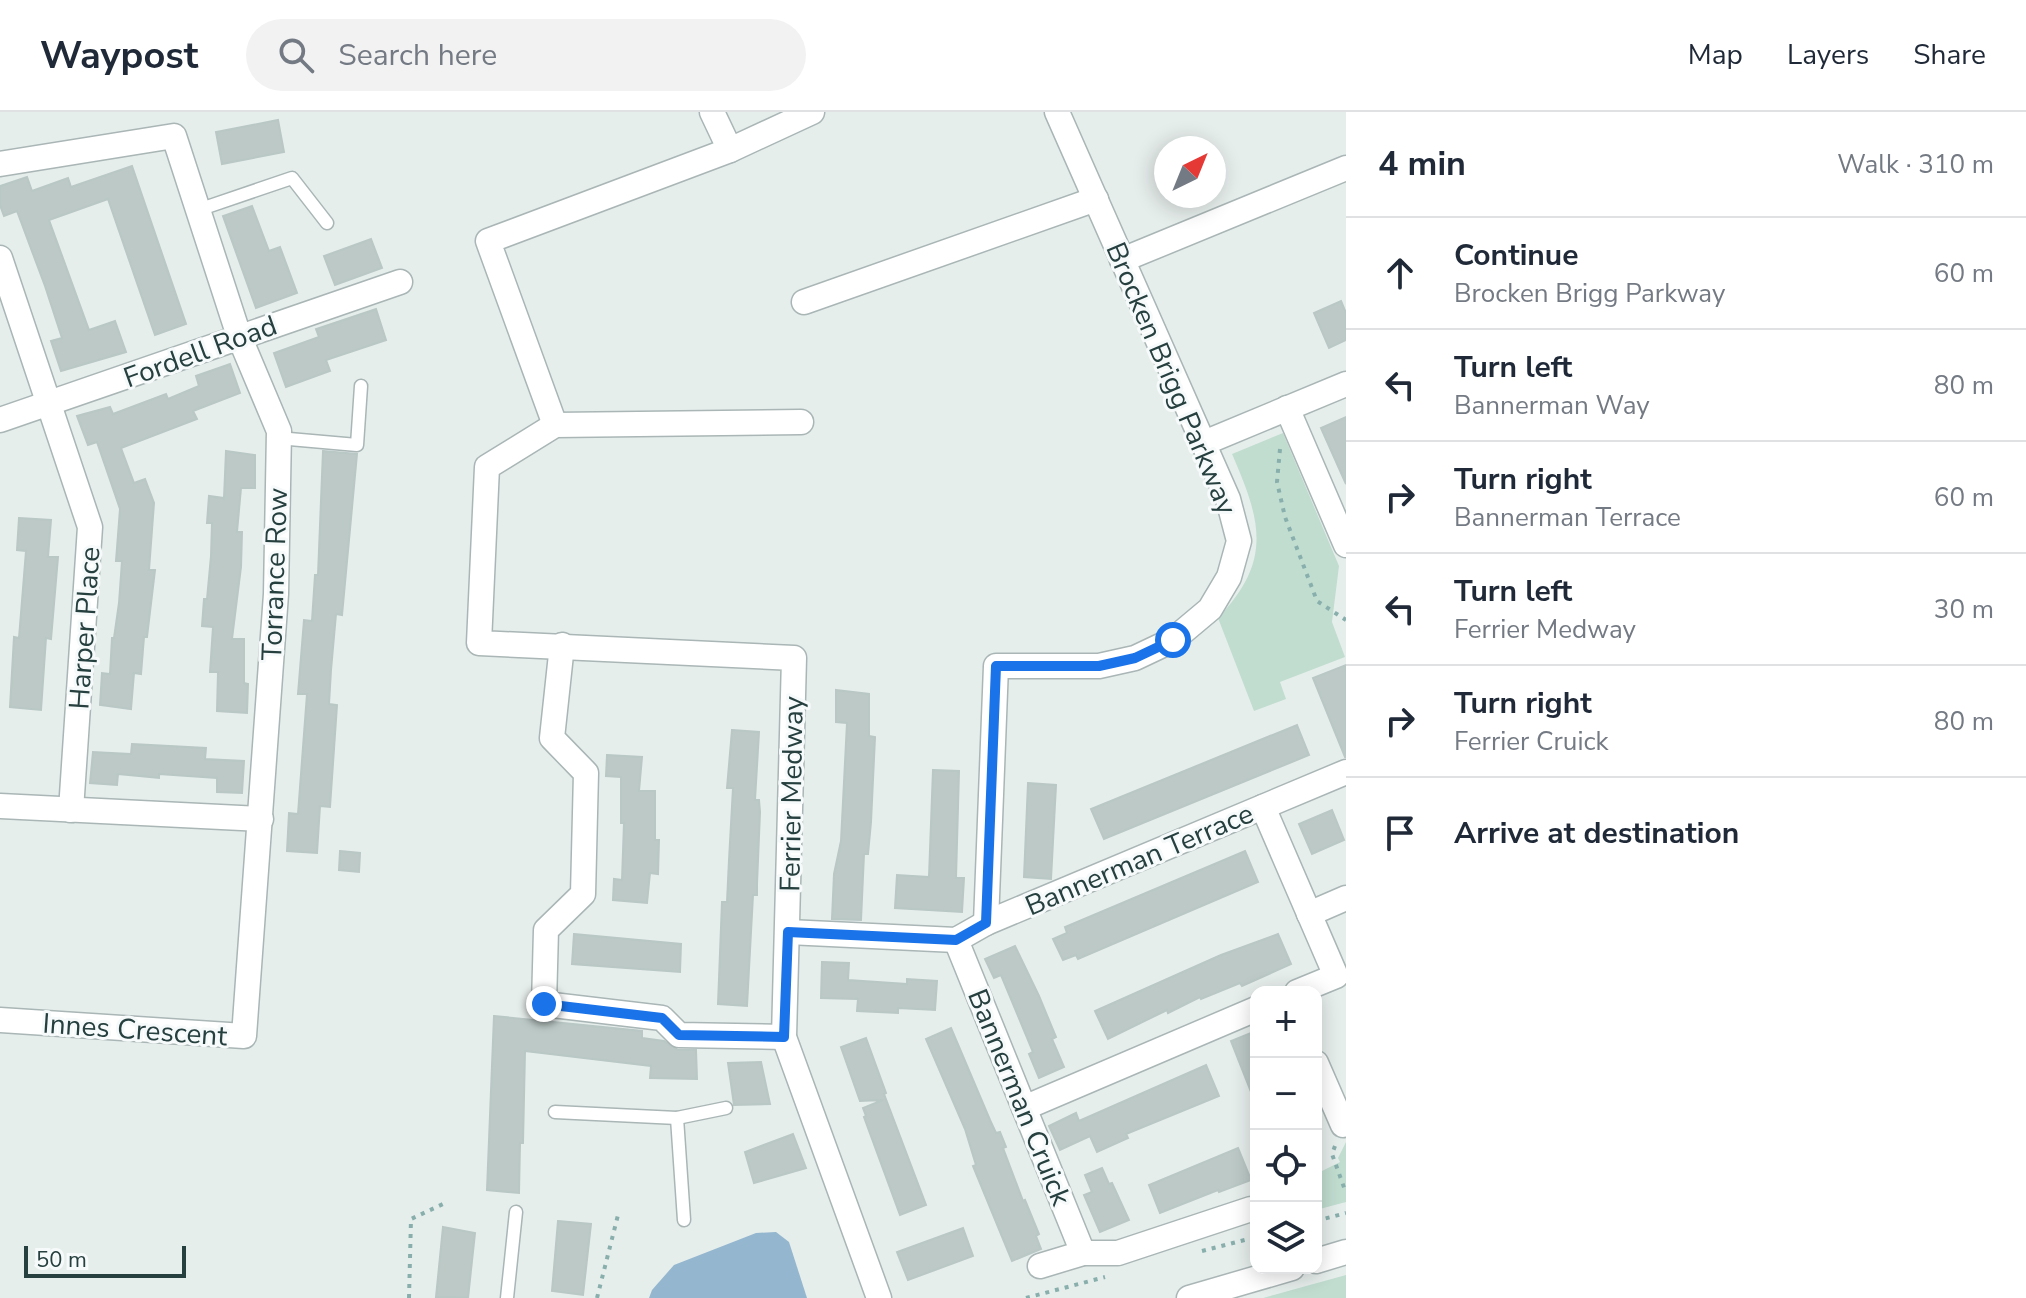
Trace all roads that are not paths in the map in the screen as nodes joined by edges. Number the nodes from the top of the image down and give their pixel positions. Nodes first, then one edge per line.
1 (712, 112) edge
2 (812, 112) edge
3 (1057, 112) edge
4 (730, 150) junction
5 (0, 164) edge
6 (1346, 168) edge
7 (1096, 199) junction
8 (198, 210) junction
9 (327, 223) dead end
10 (0, 258) edge
11 (1122, 260) junction
12 (400, 282) dead end
13 (804, 302) dead end
14 (239, 336) junction
15 (1346, 384) edge
16 (361, 386) dead end
17 (49, 405) junction
18 (1287, 408) junction
19 (0, 420) edge
20 (801, 422) dead end
21 (555, 425) junction
22 (278, 438) junction
23 (1204, 443) junction
24 (1346, 545) edge
25 (562, 645) junction
26 (1346, 772) edge
27 (0, 806) edge
28 (1263, 807) junction
29 (71, 810) junction
30 (261, 819) junction
31 (1346, 898) edge
32 (1309, 914) junction
33 (986, 923) junction
34 (788, 932) junction
35 (956, 940) junction
36 (1312, 986) edge
37 (1250, 1012) edge
38 (0, 1020) edge
39 (784, 1037) junction
40 (1322, 1076) edge
41 (726, 1108) dead end
42 (1024, 1108) junction
43 (555, 1112) dead end
44 (677, 1118) junction
45 (1344, 1125) edge
46 (1250, 1209) edge
47 (516, 1212) dead end
48 (684, 1220) dead end
49 (1346, 1252) edge
50 (1083, 1253) junction
51 (1322, 1259) edge
52 (1040, 1266) dead end
53 (1271, 1274) edge
54 (507, 1298) edge
55 (879, 1298) edge
56 (1189, 1298) edge

1 - 4 street
2 - 4 street
3 - 7 street, Brocken Brigg Parkway
4 - 21 street
5 - 8 street, Torrance Row
6 - 11 street
7 - 11 street, Brocken Brigg Parkway
7 - 13 street
8 - 9 lane
8 - 14 street, Torrance Row
10 - 17 street, Harper Place
11 - 23 street, Brocken Brigg Parkway
12 - 14 street, Fordell Road
14 - 17 street, Fordell Road
14 - 22 street, Torrance Row
15 - 18 street
16 - 22 lane
17 - 19 street, Fordell Road
17 - 29 street, Harper Place
18 - 23 street
18 - 24 street
20 - 21 street
21 - 25 street
22 - 30 street, Torrance Row
23 - 33 street, Brocken Brigg Parkway
25 - 34 street, Ferrier Medway
25 - 39 street
26 - 28 street, Bannerman Terrace
27 - 29 street
28 - 32 street
28 - 33 street, Bannerman Terrace
29 - 30 street
30 - 38 street, Innes Crescent
31 - 32 street
32 - 36 street
33 - 35 street, Bannerman Terrace
34 - 35 street
34 - 39 street, Ferrier Medway
35 - 42 street, Bannerman Cruick
37 - 42 street
39 - 55 street, Ferrier Medway
40 - 45 street
41 - 44 lane
42 - 50 street, Bannerman Cruick
43 - 44 lane
44 - 48 lane
46 - 50 street
47 - 54 lane
49 - 51 street
50 - 52 street
53 - 56 street

